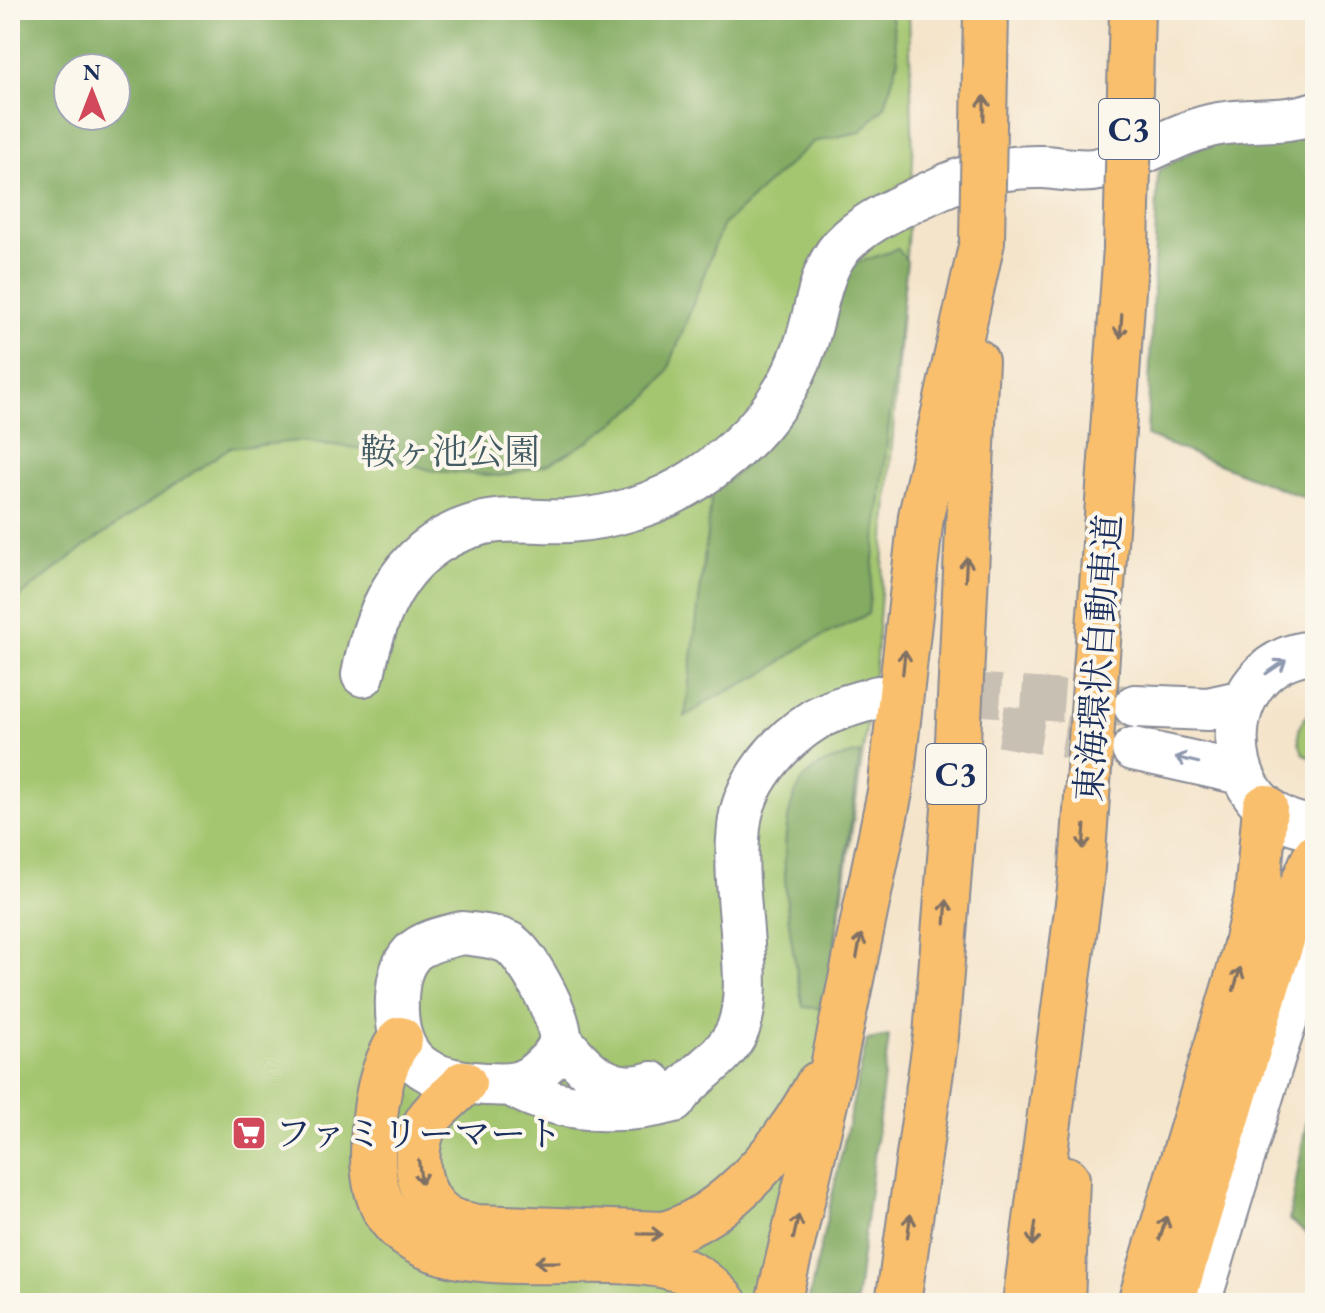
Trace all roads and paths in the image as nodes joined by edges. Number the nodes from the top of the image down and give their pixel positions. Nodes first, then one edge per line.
1 (986, 10) edge
2 (1132, 10) edge
3 (1315, 113) edge
4 (982, 242) junction
5 (1315, 652) edge
6 (363, 675) dead end
7 (1244, 701) junction
8 (877, 706) tunnel mouth
9 (1135, 706) tunnel mouth
10 (1133, 749) tunnel mouth
11 (1253, 790) junction
12 (1315, 827) edge
13 (1315, 856) edge
14 (1081, 881) junction
15 (1315, 935) edge
16 (848, 998) junction
17 (400, 1039) junction
18 (561, 1040) junction
19 (464, 1083) junction
20 (684, 1084) junction
21 (513, 1086) junction
22 (720, 1300) edge
23 (778, 1303) edge
24 (898, 1303) edge
25 (1025, 1303) edge
26 (1062, 1303) edge
27 (1140, 1303) edge
28 (1172, 1303) edge
29 (1199, 1303) edge

4 -> 1 highway, C3, bridge
2 -> 14 highway, 東海環状自動車道 / C3, bridge
3 - 6 street
16 -> 4 highway
24 -> 4 highway, C3
7 -> 5 street
7 - 9 street
7 - 11 street
8 - 20 street
11 -> 10 street
11 - 12 street
27 -> 11 highway
13 - 28 highway
14 -> 25 highway, 東海環状自動車道 / C3
14 - 26 highway
15 - 29 street
19 -> 16 highway
23 -> 16 highway
17 - 18 street
17 - 19 street
22 -> 17 highway
18 - 20 street
18 - 21 street
19 - 21 street
20 - 21 street

